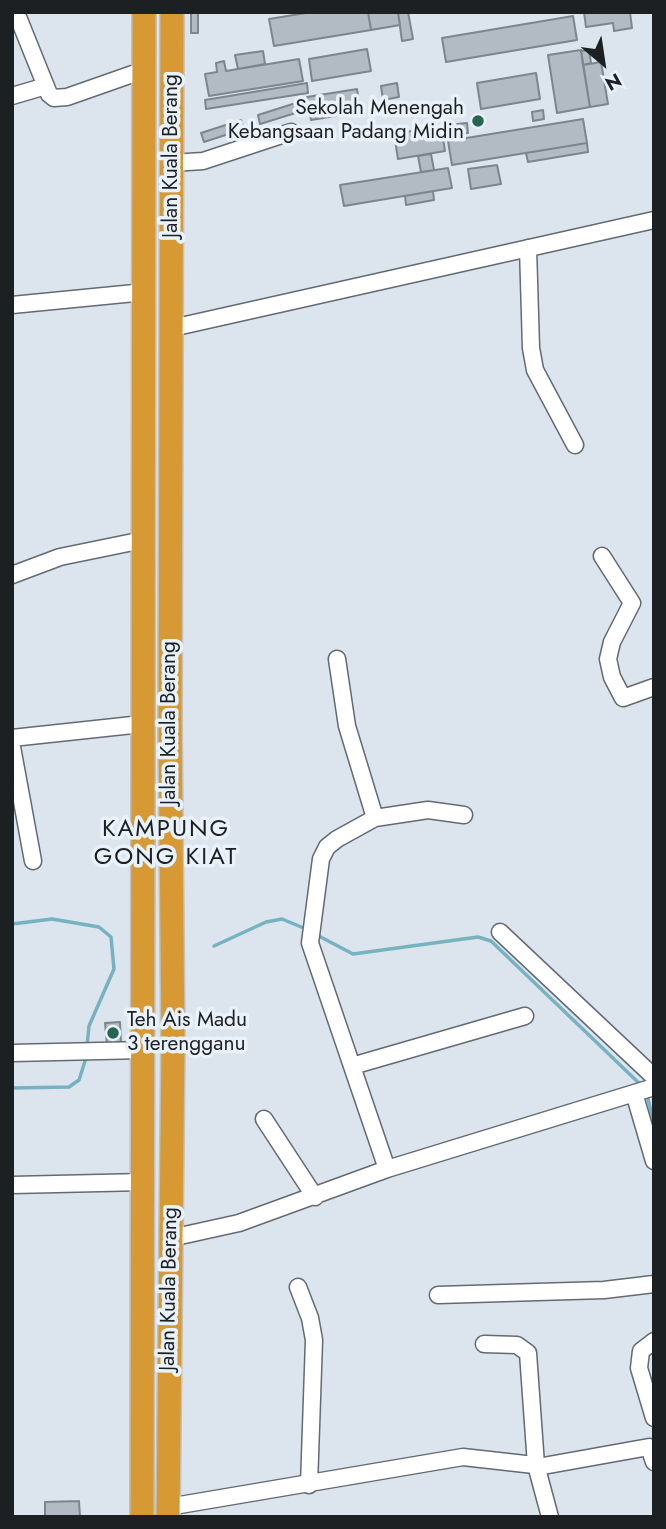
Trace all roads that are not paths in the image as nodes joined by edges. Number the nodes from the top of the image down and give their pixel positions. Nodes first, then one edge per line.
1 (16, 12) edge
2 (144, 12) edge
3 (172, 12) edge
4 (144, 70) junction
5 (46, 86) junction
6 (12, 96) edge
7 (291, 132) dead end
8 (172, 163) junction
9 (654, 220) edge
10 (528, 248) junction
11 (145, 292) junction
12 (12, 305) edge
13 (172, 328) junction
14 (575, 445) dead end
15 (171, 516) junction
16 (143, 540) junction
17 (602, 556) dead end
18 (12, 575) edge
19 (337, 659) dead end
20 (654, 687) edge
21 (142, 724) junction
22 (12, 738) edge
23 (12, 747) edge
24 (464, 815) dead end
25 (375, 818) junction
26 (33, 861) dead end
27 (500, 932) dead end
28 (525, 1016) dead end
29 (144, 1050) junction
30 (12, 1053) edge
31 (352, 1066) junction
32 (654, 1077) edge
33 (642, 1091) edge
34 (264, 1119) dead end
35 (654, 1161) edge
36 (387, 1169) junction
37 (144, 1182) junction
38 (12, 1185) edge
39 (315, 1197) junction
40 (171, 1238) junction
41 (654, 1284) edge
42 (298, 1287) dead end
43 (438, 1295) dead end
44 (654, 1341) edge
45 (484, 1344) dead end
46 (654, 1418) edge
47 (652, 1452) edge
48 (536, 1465) junction
49 (309, 1485) junction
50 (168, 1512) edge
51 (142, 1517) edge
52 (550, 1517) edge

1 - 5 street
2 - 4 highway, Jalan Kuala Berang
3 - 8 highway, Jalan Kuala Berang
4 - 5 street
4 - 11 highway, Jalan Kuala Berang
5 - 6 street
7 - 8 street
8 - 13 highway, Jalan Kuala Berang
9 - 10 street
10 - 13 street
10 - 14 street
11 - 12 street
11 - 16 highway, Jalan Kuala Berang
13 - 15 highway, Jalan Kuala Berang
15 - 16 highway
15 - 40 highway, Jalan Kuala Berang
16 - 18 street
16 - 21 highway, Jalan Kuala Berang
17 - 20 street
19 - 25 street
21 - 22 street
21 - 29 highway, Jalan Kuala Berang
23 - 26 street
24 - 25 street
25 - 31 street
27 - 32 street
28 - 31 street
29 - 30 street
29 - 37 highway, Jalan Kuala Berang
31 - 36 street
33 - 35 street
33 - 36 street
34 - 39 street
36 - 39 street
37 - 38 street
37 - 51 highway, Jalan Kuala Berang
39 - 40 street
40 - 50 highway, Jalan Kuala Berang
41 - 43 street
42 - 49 street
44 - 46 street
45 - 48 street
47 - 48 street
48 - 49 street
48 - 52 street
49 - 50 street

